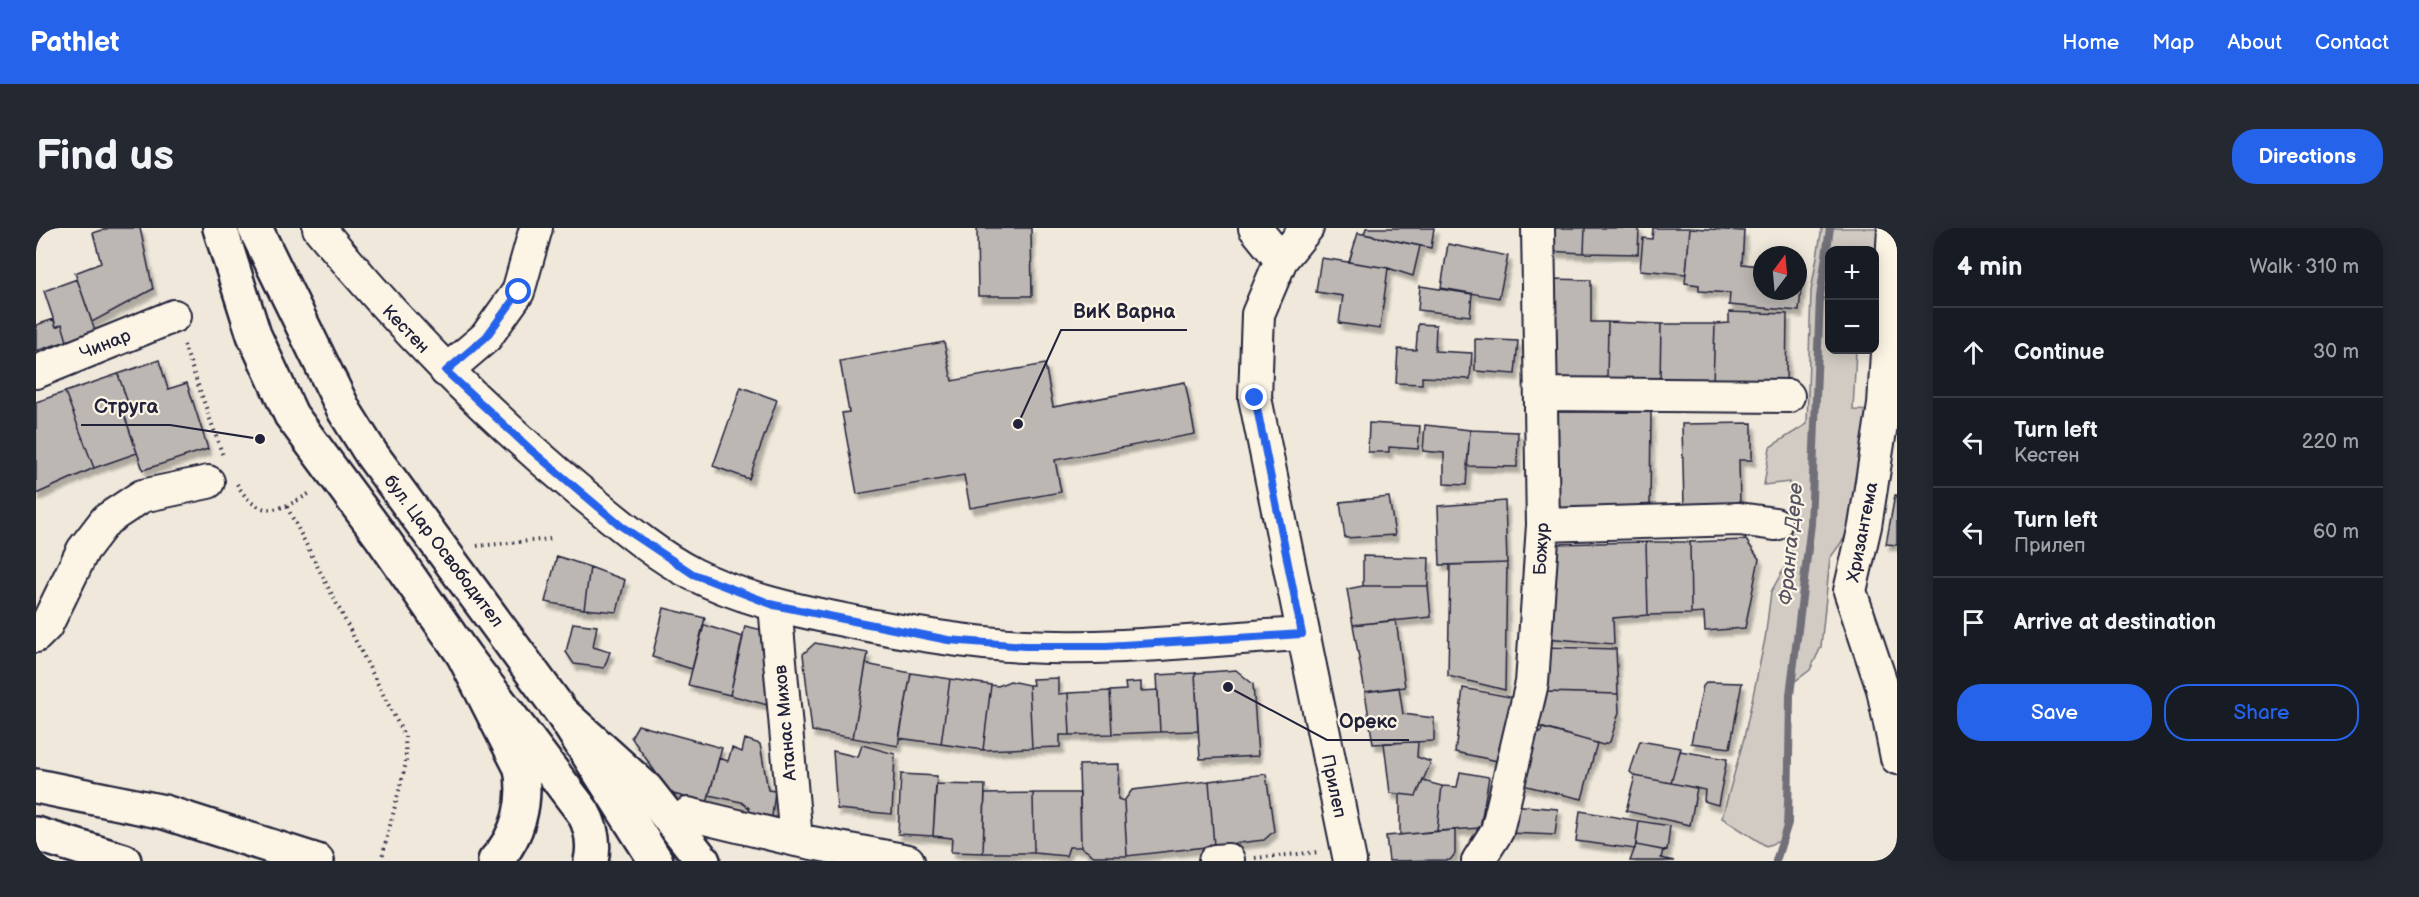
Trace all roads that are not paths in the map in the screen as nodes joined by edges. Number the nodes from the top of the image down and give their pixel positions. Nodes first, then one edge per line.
1 (220, 228) edge
2 (255, 228) edge
3 (319, 228) edge
4 (536, 228) edge
5 (1255, 228) edge
6 (1307, 228) edge
7 (1538, 228) edge
8 (1894, 228) edge
9 (1281, 260) junction
10 (174, 316) road end
11 (446, 371) junction
12 (36, 372) edge
13 (1541, 394) junction
14 (1788, 396) dead end
15 (222, 474) road end
16 (1775, 524) dead end
17 (1543, 525) junction
18 (774, 605) junction
19 (1302, 634) junction
20 (36, 636) edge
21 (463, 654) junction
22 (562, 712) junction
23 (1897, 758) edge
24 (36, 786) edge
25 (688, 814) dead end
26 (36, 834) edge
27 (796, 840) junction
28 (1348, 855) edge
29 (124, 861) edge
30 (317, 861) edge
31 (495, 861) edge
32 (591, 861) edge
33 (656, 861) edge
34 (703, 861) edge
35 (908, 861) edge
36 (1478, 861) edge

1 - 21 main road
2 - 22 main road, бул. Цар Освободител
3 - 11 street, Кестен
4 - 11 street
5 - 9 street
6 - 9 street, Прилеп
7 - 13 street, Божур
8 - 23 street, Хризантема
9 - 19 street, Прилеп
10 - 12 street, Чинар
11 - 18 street, Кестен
13 - 14 street
13 - 17 street, Божур
15 - 20 street
16 - 17 street
17 - 36 street, Божур
18 - 19 street, Кестен
18 - 27 street, Атанас Михов
19 - 28 street, Прилеп
21 - 31 main road
21 - 32 main road
22 - 33 main road, бул. Цар Освободител
22 - 34 main road
24 - 30 main road
25 - 27 street
26 - 29 main road
27 - 35 street

